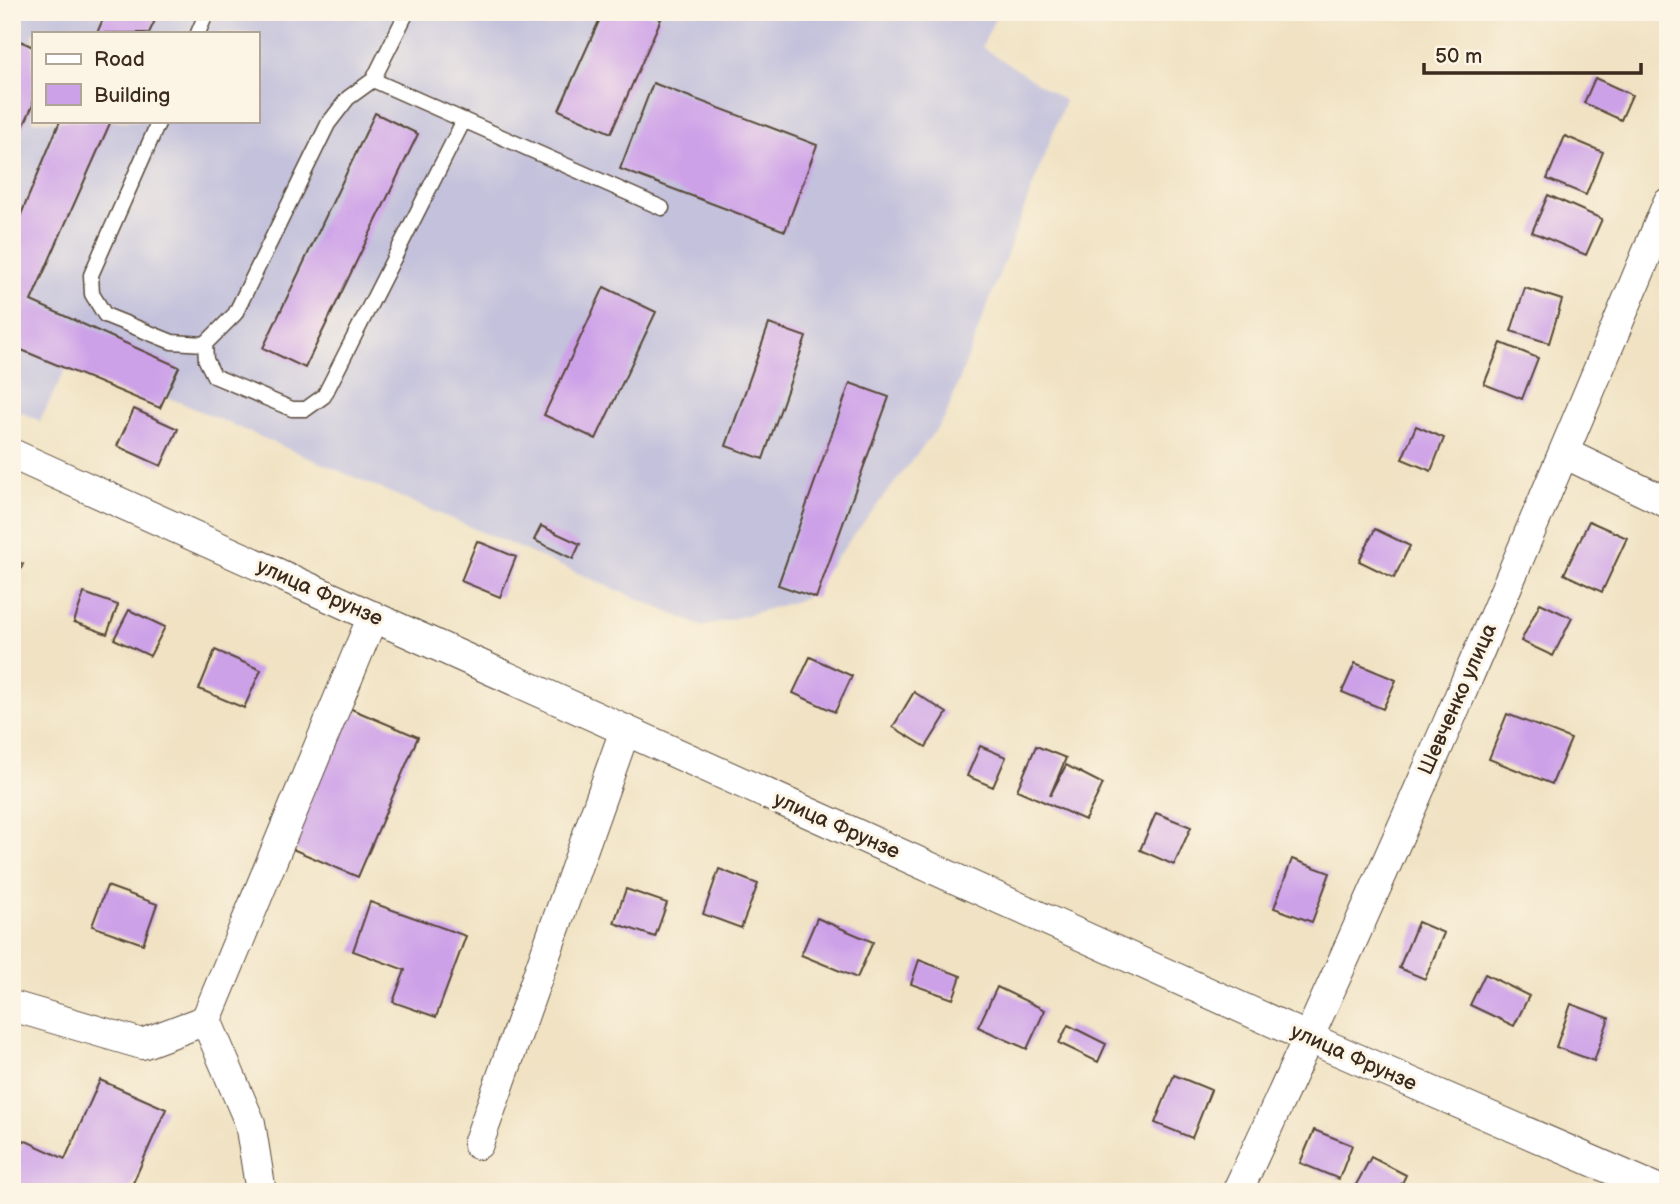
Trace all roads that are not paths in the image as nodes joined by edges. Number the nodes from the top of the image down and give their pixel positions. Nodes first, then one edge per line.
1 (208, 12) edge
2 (407, 12) edge
3 (198, 32) edge
4 (373, 80) junction
5 (464, 120) junction
6 (159, 122) edge
7 (1668, 203) edge
8 (662, 208) dead end
9 (205, 344) junction
10 (1564, 453) junction
11 (12, 454) edge
12 (1668, 503) edge
13 (373, 616) junction
14 (625, 730) junction
15 (12, 1006) edge
16 (206, 1020) junction
17 (1309, 1038) junction
18 (478, 1144) dead end
19 (261, 1192) edge
20 (1237, 1192) edge
21 (1664, 1192) edge

1 - 3 lane
2 - 4 lane
4 - 5 lane
4 - 9 lane
5 - 8 lane
5 - 9 lane
6 - 9 lane
7 - 10 street, Шевченко улица
10 - 12 street
10 - 17 street, Шевченко улица
11 - 13 street, улица Фрунзе
13 - 14 street, улица Фрунзе
13 - 16 street
14 - 17 street, улица Фрунзе
14 - 18 street
15 - 16 street
16 - 19 street
17 - 20 street, Шевченко улица
17 - 21 street, улица Фрунзе

